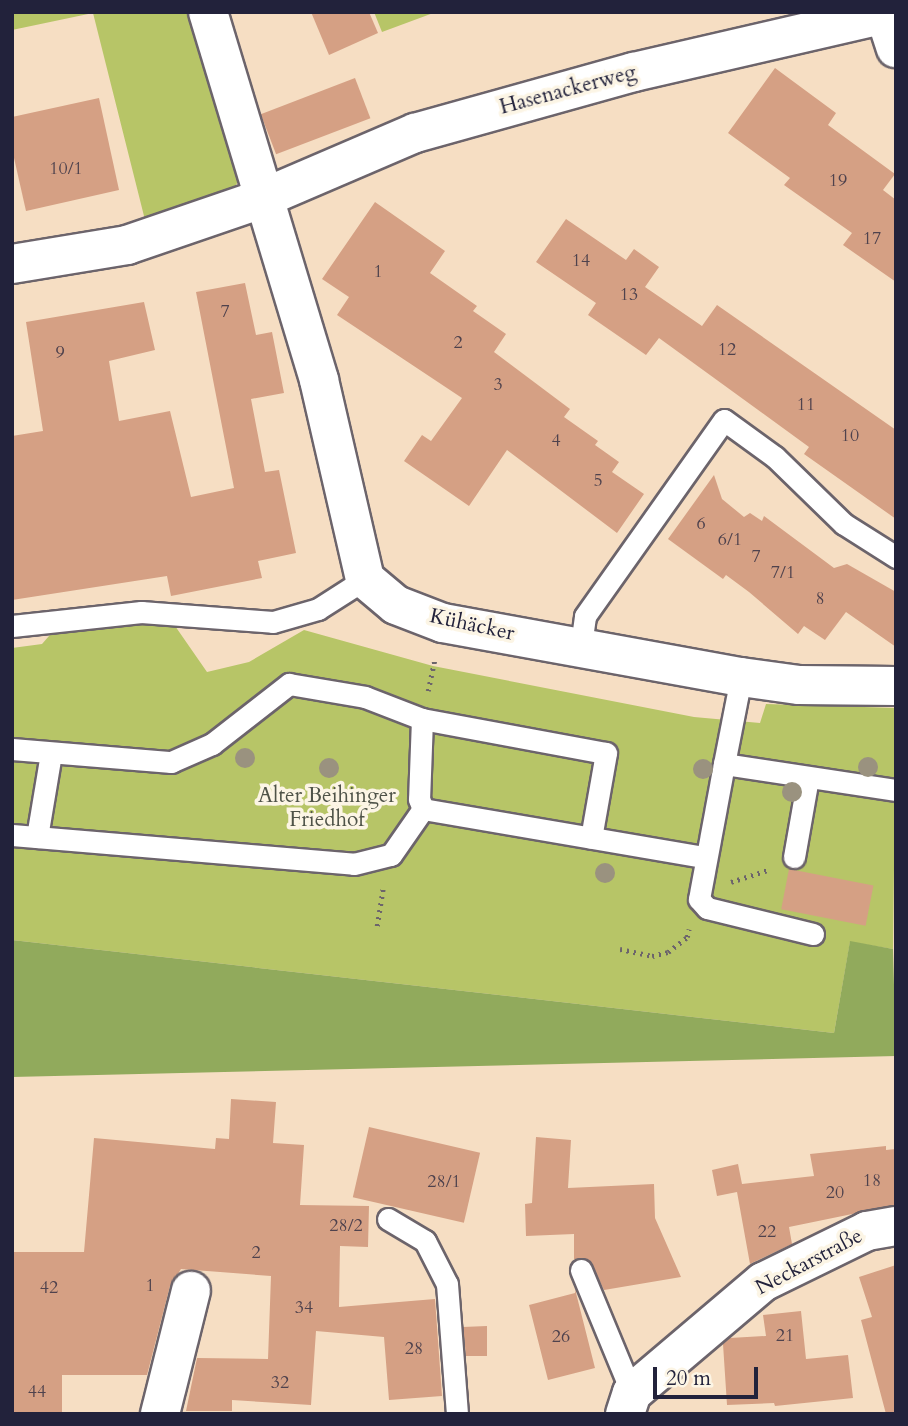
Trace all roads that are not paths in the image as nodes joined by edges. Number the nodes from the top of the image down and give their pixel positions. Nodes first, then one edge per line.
1 (208, 12) edge
2 (888, 25) edge
3 (261, 199) junction
4 (12, 264) edge
5 (896, 557) edge
6 (365, 579) junction
7 (12, 626) edge
8 (581, 645) junction
9 (741, 677) junction
10 (896, 686) edge
11 (422, 719) junction
12 (12, 749) edge
13 (51, 753) junction
14 (724, 764) junction
15 (808, 778) junction
16 (896, 790) edge
17 (423, 808) junction
18 (12, 835) edge
19 (37, 837) junction
20 (591, 838) junction
21 (704, 857) junction
22 (794, 857) road end
23 (813, 934) dead end
24 (388, 1219) dead end
25 (896, 1226) edge
26 (581, 1270) dead end
27 (191, 1292) dead end
28 (629, 1404) edge
29 (160, 1414) edge
30 (457, 1414) edge

1 - 3 street
2 - 3 street, Hasenackerweg
3 - 4 street, Hasenackerweg
3 - 6 street
5 - 8 lane
6 - 7 lane
6 - 8 street, Kühäcker
8 - 9 street, Kühäcker
9 - 10 street, Kühäcker
9 - 14 lane
11 - 13 lane
11 - 17 lane
11 - 20 lane
12 - 13 lane
13 - 19 lane
14 - 15 lane
14 - 21 lane
15 - 16 lane
15 - 22 lane
17 - 19 lane
17 - 20 lane
18 - 19 lane
20 - 21 lane
21 - 23 lane
24 - 30 lane
25 - 28 street, Neckarstraße
26 - 28 lane, Neckarstraße
27 - 29 street

